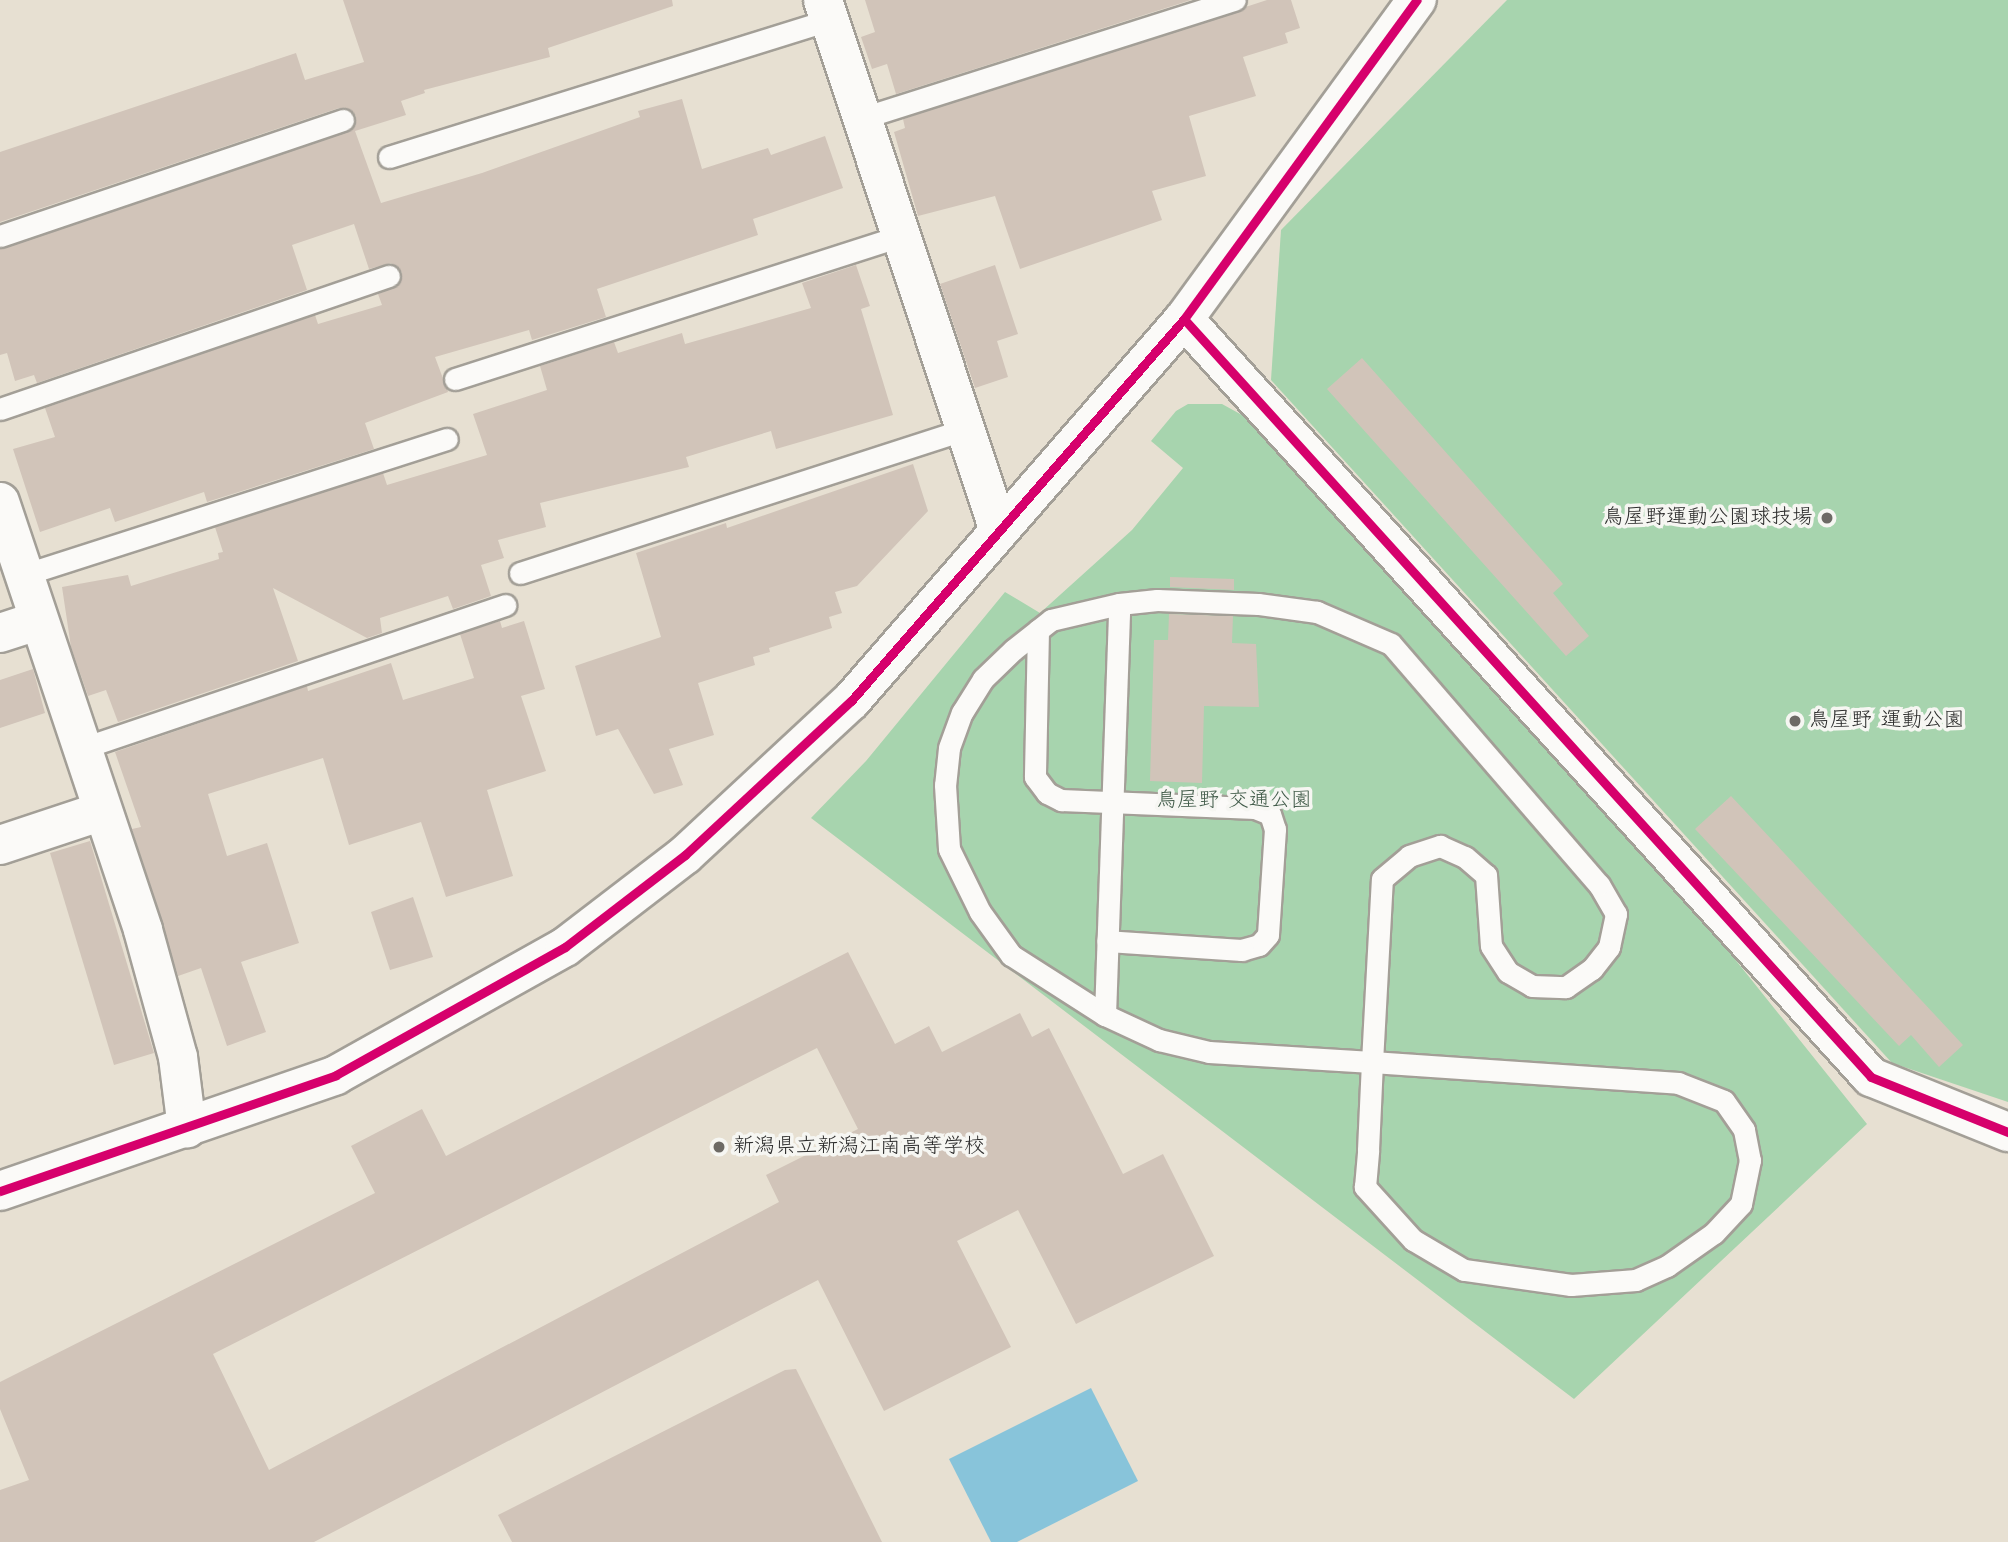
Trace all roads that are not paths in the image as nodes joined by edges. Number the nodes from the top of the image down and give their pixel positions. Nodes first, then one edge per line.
1 (1235, 0) edge
2 (1404, 6) edge
3 (826, 10) edge
4 (862, 118) junction
5 (343, 120) dead end
6 (389, 157) dead end
7 (0, 236) edge
8 (901, 236) junction
9 (389, 276) dead end
10 (1184, 319) junction
11 (455, 379) dead end
12 (0, 409) edge
13 (965, 429) junction
14 (447, 439) dead end
15 (0, 502) edge
16 (999, 531) junction
17 (520, 573) dead end
18 (23, 575) junction
19 (1119, 604) junction
20 (505, 606) dead end
21 (38, 621) junction
22 (1038, 631) junction
23 (0, 633) edge
24 (80, 749) junction
25 (1111, 802) junction
26 (102, 811) junction
27 (0, 845) edge
28 (1107, 941) junction
29 (1105, 1015) junction
30 (1372, 1062) junction
31 (187, 1128) junction
32 (2008, 1132) edge
33 (0, 1191) edge

1 - 4 lane
2 - 10 street
3 - 4 street
3 - 6 lane
4 - 8 street
5 - 7 lane
8 - 11 lane
8 - 13 street
9 - 12 lane
10 - 16 street
10 - 32 street
13 - 16 street
13 - 17 lane
14 - 18 lane
15 - 18 street
16 - 31 street
18 - 21 street
19 - 22 lane
19 - 25 lane
19 - 30 lane
20 - 24 lane
21 - 23 street
21 - 24 street
22 - 25 lane
22 - 29 lane
24 - 26 street
25 - 28 lane
25 - 28 lane
26 - 27 street
26 - 31 street
28 - 29 lane
29 - 30 lane
30 - 30 lane
31 - 33 street

